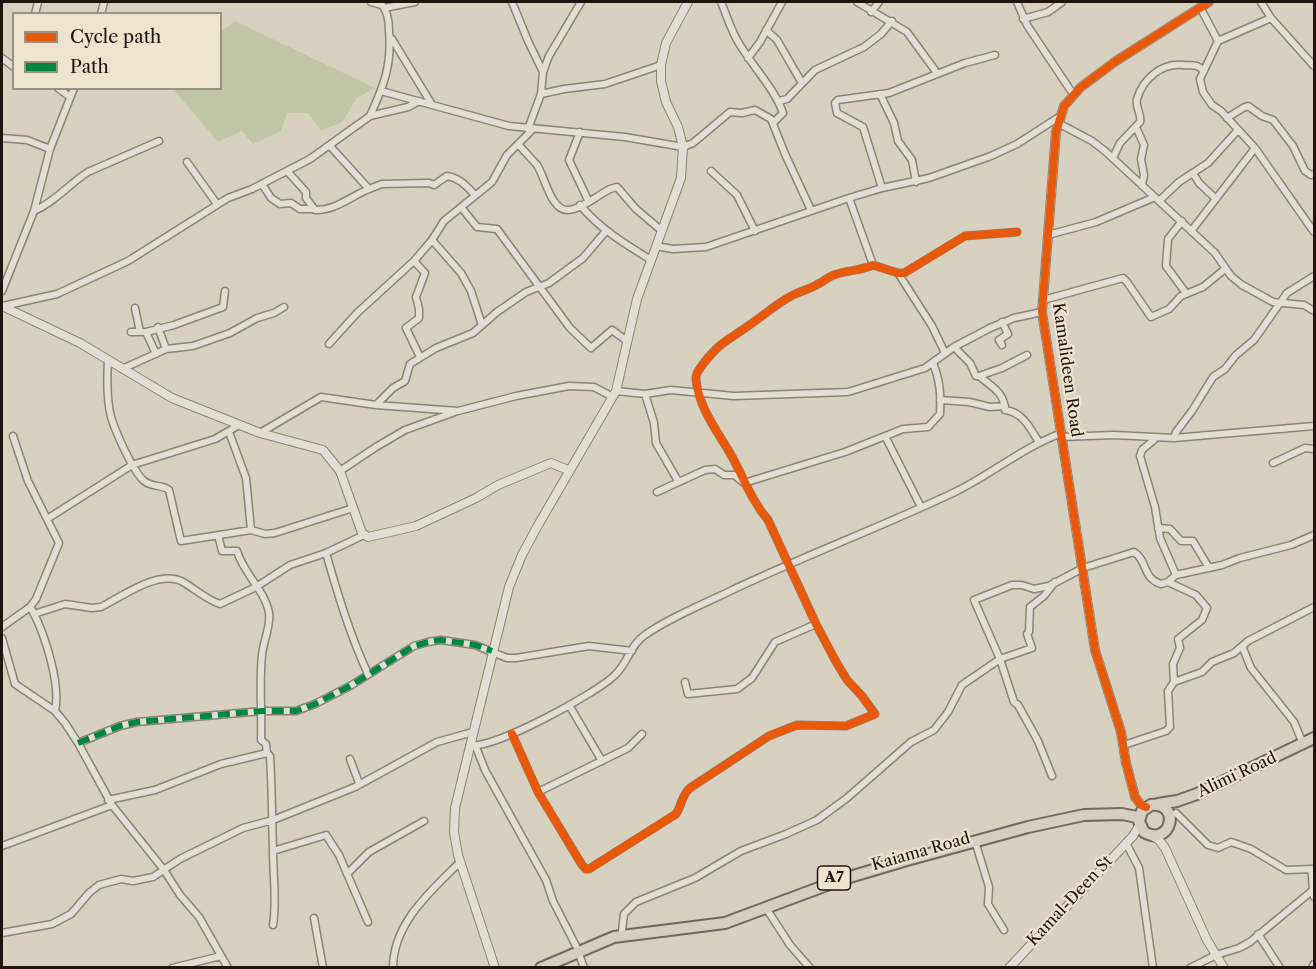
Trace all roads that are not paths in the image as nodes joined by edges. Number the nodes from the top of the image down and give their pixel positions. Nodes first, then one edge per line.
1 (371, 2) edge
2 (415, 2) edge
3 (512, 2) edge
4 (581, 2) edge
5 (688, 2) edge
6 (721, 2) edge
7 (782, 2) edge
8 (857, 2) edge
9 (879, 2) edge
10 (1017, 2) edge
11 (1062, 2) edge
12 (1209, 2) edge
13 (1262, 2) edge
14 (391, 4) edge
15 (1200, 7) junction
16 (384, 8) junction
17 (871, 12) junction
18 (1271, 18) junction
19 (1023, 19) junction
20 (892, 21) junction
21 (766, 30) junction
22 (390, 35) junction
23 (1218, 41) junction
24 (995, 55) dead end
25 (748, 58) junction
26 (661, 65) junction
27 (1314, 66) edge
28 (1204, 71) junction
29 (543, 72) junction
30 (937, 74) junction
31 (802, 83) junction
32 (60, 90) edge
33 (73, 90) edge
34 (381, 91) junction
35 (541, 94) junction
36 (880, 94) junction
37 (1073, 94) junction
38 (70, 98) junction
39 (419, 101) junction
40 (779, 101) junction
41 (431, 103) junction
42 (370, 116) junction
43 (1227, 118) junction
44 (1059, 120) junction
45 (774, 122) junction
46 (1136, 127) junction
47 (531, 129) junction
48 (1238, 130) junction
49 (580, 132) junction
50 (2, 138) edge
51 (159, 141) dead end
52 (518, 144) junction
53 (330, 146) junction
54 (683, 147) junction
55 (1255, 148) junction
56 (50, 149) junction
57 (1113, 158) junction
58 (187, 162) dead end
59 (287, 171) junction
60 (711, 171) dead end
61 (1193, 173) junction
62 (1314, 174) edge
63 (916, 182) junction
64 (262, 184) junction
65 (1142, 186) junction
66 (882, 188) junction
67 (369, 189) junction
68 (475, 195) junction
69 (849, 198) junction
70 (1157, 199) junction
71 (1216, 199) junction
72 (588, 200) junction
73 (217, 204) junction
74 (580, 206) junction
75 (461, 207) junction
76 (315, 210) junction
77 (811, 210) junction
78 (34, 211) junction
79 (1182, 221) junction
80 (1192, 230) junction
81 (606, 231) junction
82 (662, 231) junction
83 (755, 231) junction
84 (1017, 232) dead end
85 (1314, 232) edge
86 (1048, 235) junction
87 (432, 240) junction
88 (656, 246) junction
89 (651, 260) junction
90 (414, 261) junction
91 (873, 265) junction
92 (1225, 269) junction
93 (898, 273) junction
94 (1314, 276) edge
95 (537, 286) junction
96 (2, 291) edge
97 (225, 291) dead end
98 (1186, 293) junction
99 (1043, 300) junction
100 (1280, 303) junction
101 (2, 306) edge
102 (223, 307) junction
103 (284, 307) dead end
104 (135, 308) dead end
105 (231, 308) dead end
106 (1314, 311) edge
107 (1042, 312) junction
108 (1002, 322) junction
109 (482, 325) junction
110 (158, 327) junction
111 (131, 332) dead end
112 (143, 332) junction
113 (627, 341) junction
114 (329, 344) dead end
115 (1002, 345) dead end
116 (954, 347) junction
117 (166, 350) junction
118 (945, 353) junction
119 (156, 354) junction
120 (1027, 355) dead end
121 (420, 357) junction
122 (108, 361) junction
123 (933, 363) junction
124 (122, 369) junction
125 (979, 376) junction
126 (614, 394) junction
127 (645, 394) junction
128 (699, 394) junction
129 (940, 400) junction
130 (376, 405) junction
131 (1005, 406) junction
132 (458, 411) junction
133 (239, 425) junction
134 (1314, 426) edge
135 (229, 432) junction
136 (260, 433) junction
137 (1062, 435) junction
138 (13, 436) dead end
139 (885, 436) junction
140 (1156, 438) junction
141 (1174, 438) junction
142 (1038, 441) junction
143 (1314, 449) edge
144 (1273, 462) dead end
145 (132, 465) junction
146 (340, 471) junction
147 (568, 471) junction
148 (678, 481) junction
149 (744, 483) junction
150 (657, 492) dead end
151 (921, 507) junction
152 (353, 508) junction
153 (47, 519) junction
154 (1158, 528) junction
155 (250, 530) junction
156 (218, 535) junction
157 (364, 535) junction
158 (1314, 535) edge
159 (326, 553) junction
160 (789, 563) junction
161 (1083, 568) junction
162 (1209, 568) junction
163 (1176, 575) junction
164 (1055, 582) junction
165 (1168, 582) junction
166 (256, 587) junction
167 (30, 607) junction
168 (1314, 607) edge
169 (34, 614) junction
170 (816, 624) junction
171 (2, 627) edge
172 (2, 638) edge
173 (1242, 646) junction
174 (492, 651) junction
175 (632, 651) junction
176 (1000, 659) junction
177 (2, 670) edge
178 (10, 670) junction
179 (368, 674) junction
180 (685, 682) dead end
181 (1174, 682) junction
182 (569, 705) junction
183 (55, 711) junction
184 (262, 711) junction
185 (473, 732) junction
186 (512, 734) junction
187 (642, 734) dead end
188 (1313, 741) edge
189 (78, 743) junction
190 (1124, 745) junction
191 (473, 746) junction
192 (267, 753) junction
193 (350, 759) dead end
194 (602, 761) junction
195 (1052, 776) dead end
196 (359, 783) junction
197 (538, 792) junction
198 (110, 803) junction
199 (1149, 807) junction
200 (1176, 813) junction
201 (273, 819) junction
202 (424, 821) dead end
203 (1168, 827) junction
204 (1144, 828) junction
205 (975, 841) junction
206 (1126, 843) junction
207 (2, 846) edge
208 (1165, 848) junction
209 (273, 851) junction
210 (460, 862) junction
211 (1313, 869) edge
212 (164, 870) junction
213 (347, 874) junction
214 (1314, 893) edge
215 (766, 908) junction
216 (314, 918) dead end
217 (368, 922) dead end
218 (273, 926) dead end
219 (1004, 930) dead end
220 (622, 931) junction
221 (2, 933) edge
222 (1258, 934) junction
223 (577, 949) junction
224 (1216, 955) junction
225 (221, 956) junction
226 (172, 968) edge
227 (228, 968) edge
228 (323, 968) edge
229 (393, 968) edge
230 (497, 968) edge
231 (532, 968) edge
232 (541, 968) edge
233 (584, 968) edge
234 (810, 968) edge
235 (1009, 968) edge
236 (1153, 968) edge
237 (1190, 968) edge
238 (1224, 968) edge
239 (1280, 968) edge

1 - 16 street
2 - 14 street
3 - 29 street
4 - 29 street
5 - 26 street
6 - 25 street
7 - 21 street
8 - 17 street
9 - 17 street
10 - 19 street
11 - 19 street
12 - 15 street, Kamalideen Road
13 - 18 street
14 - 16 street
15 - 23 street
15 - 37 street, Kamalideen Road
16 - 22 street
17 - 20 street
18 - 23 street
18 - 27 street
19 - 37 street
20 - 30 street
20 - 31 street
21 - 25 street
21 - 31 street
22 - 34 street
22 - 41 street
23 - 28 street
24 - 30 street
25 - 40 street
26 - 35 street
26 - 54 street
28 - 43 street
28 - 46 street
29 - 35 street
30 - 36 street
31 - 40 street
32 - 38 street
33 - 38 street
34 - 39 street
34 - 42 street
35 - 47 street
36 - 63 street
36 - 66 street
37 - 44 street, Kamalideen Road
38 - 56 street
39 - 41 street
39 - 42 street
40 - 45 street
41 - 47 street
42 - 53 street
43 - 48 street
43 - 62 street
44 - 57 street
44 - 63 street
44 - 86 street, Kamalideen Road
45 - 54 street
45 - 77 street
46 - 57 street
46 - 65 street
47 - 49 street
47 - 52 street
48 - 55 street
48 - 61 street
49 - 54 street
49 - 72 street
50 - 56 street
51 - 78 street
52 - 68 street
52 - 74 street
53 - 59 street
53 - 67 street
54 - 82 street
55 - 71 street
55 - 85 street
56 - 78 street
57 - 65 street
58 - 73 street
59 - 64 street
59 - 76 street
60 - 83 street
61 - 70 street
61 - 71 street
63 - 66 street
64 - 73 street
64 - 76 street
65 - 70 street
66 - 69 street
67 - 68 street
67 - 76 street
68 - 75 street
69 - 77 street
69 - 91 street
70 - 79 street
70 - 86 street
71 - 80 street
72 - 74 street
72 - 82 street
73 - 101 street
74 - 81 street
75 - 87 street
75 - 95 street
77 - 83 street
78 - 96 street
79 - 80 street
79 - 98 street
80 - 92 street
81 - 89 street
81 - 95 street
82 - 88 street
83 - 88 street
84 - 93 street
86 - 99 street, Kamalideen Road
87 - 90 street
87 - 109 street
88 - 89 street
89 - 113 street
90 - 114 street
90 - 121 street
91 - 93 street
91 - 128 street
92 - 98 street
92 - 100 street
93 - 118 street
94 - 100 street
95 - 109 street
95 - 113 street
97 - 102 street
98 - 99 street
99 - 107 street, Kamalideen Road
100 - 106 street
100 - 141 street
101 - 122 street
102 - 105 street
102 - 110 street
103 - 117 street
104 - 112 street
107 - 108 street
107 - 137 street, Kamalideen Road
108 - 115 street
108 - 116 street
109 - 121 street
110 - 112 street
110 - 117 street
111 - 112 street
112 - 119 street
113 - 126 street
116 - 118 street
116 - 125 street
117 - 119 street
118 - 123 street
119 - 124 street
120 - 125 street
121 - 130 street
122 - 124 street
122 - 145 street
123 - 128 street
123 - 129 street
124 - 133 street
125 - 131 street
126 - 127 street
126 - 132 street
126 - 147 street
127 - 128 street
127 - 148 street
128 - 149 street
129 - 131 street
129 - 139 street
130 - 132 street
130 - 136 street
131 - 142 street
132 - 146 street
133 - 135 street
133 - 136 street
134 - 141 street
135 - 145 street
135 - 155 street
136 - 146 street
137 - 140 street
137 - 142 street
137 - 161 street, Kamalideen Road
138 - 153 street
139 - 149 street
139 - 151 street
140 - 141 street
140 - 154 street
142 - 151 street
143 - 144 street
145 - 153 street
145 - 156 street
146 - 152 street
147 - 157 street
147 - 174 street
148 - 149 street
148 - 150 street
149 - 160 street
151 - 160 street
152 - 155 street
152 - 157 street
153 - 167 street
154 - 162 street
154 - 163 street
155 - 156 street
156 - 166 street
157 - 159 street
158 - 162 street
159 - 166 street
159 - 179 street
160 - 170 street
160 - 175 street
161 - 164 street
161 - 165 street
161 - 190 street, Kamalideen Road
162 - 163 street
163 - 165 street
164 - 176 street
164 - 176 street
165 - 181 street
166 - 169 street
166 - 184 street
167 - 169 street
167 - 171 street
168 - 173 street
169 - 183 street
170 - 180 street
170 - 197 street
172 - 178 street
173 - 181 street
173 - 188 street
174 - 175 street
174 - 179 street
174 - 185 street
175 - 182 street
176 - 195 street
176 - 220 street
177 - 178 street
178 - 183 street
179 - 184 street
181 - 190 street
182 - 186 street
182 - 194 street
183 - 189 street
184 - 189 street
184 - 192 street
185 - 191 street
185 - 196 street
186 - 191 street
186 - 197 street
187 - 194 street
188 - 199 highway, Alimi Road / A7
188 - 200 highway
189 - 198 street
190 - 199 street, Kamalideen Road
191 - 210 street
191 - 223 street
192 - 198 street
192 - 201 street
193 - 196 street
194 - 197 street
196 - 201 street
198 - 207 street
198 - 212 street
199 - 203 highway
199 - 204 highway
199 - 220 highway, Kaiama Road / A7
200 - 203 highway
200 - 211 street
201 - 209 street
201 - 212 street
202 - 213 street
203 - 204 highway
203 - 208 street
204 - 205 highway, Kaiama Road / A7
204 - 206 street, Kamal-Deen St
204 - 208 street
205 - 215 highway, Kaiama Road / A7
205 - 219 street
206 - 235 street, Kamal-Deen St
206 - 236 street
208 - 224 street
209 - 213 street
209 - 218 street
210 - 229 street
210 - 230 street
211 - 214 street
212 - 221 street
212 - 225 street
213 - 217 street
214 - 222 street
215 - 223 highway, Kaiama Road / A7
215 - 234 street
216 - 228 street
220 - 223 highway, Kaiama Road / A7
222 - 224 street
222 - 239 street
223 - 231 highway, Kaiama Road / A7
223 - 232 highway, Kaiama Road / A7
223 - 233 street
224 - 237 street
224 - 238 street
225 - 226 street
225 - 227 street

